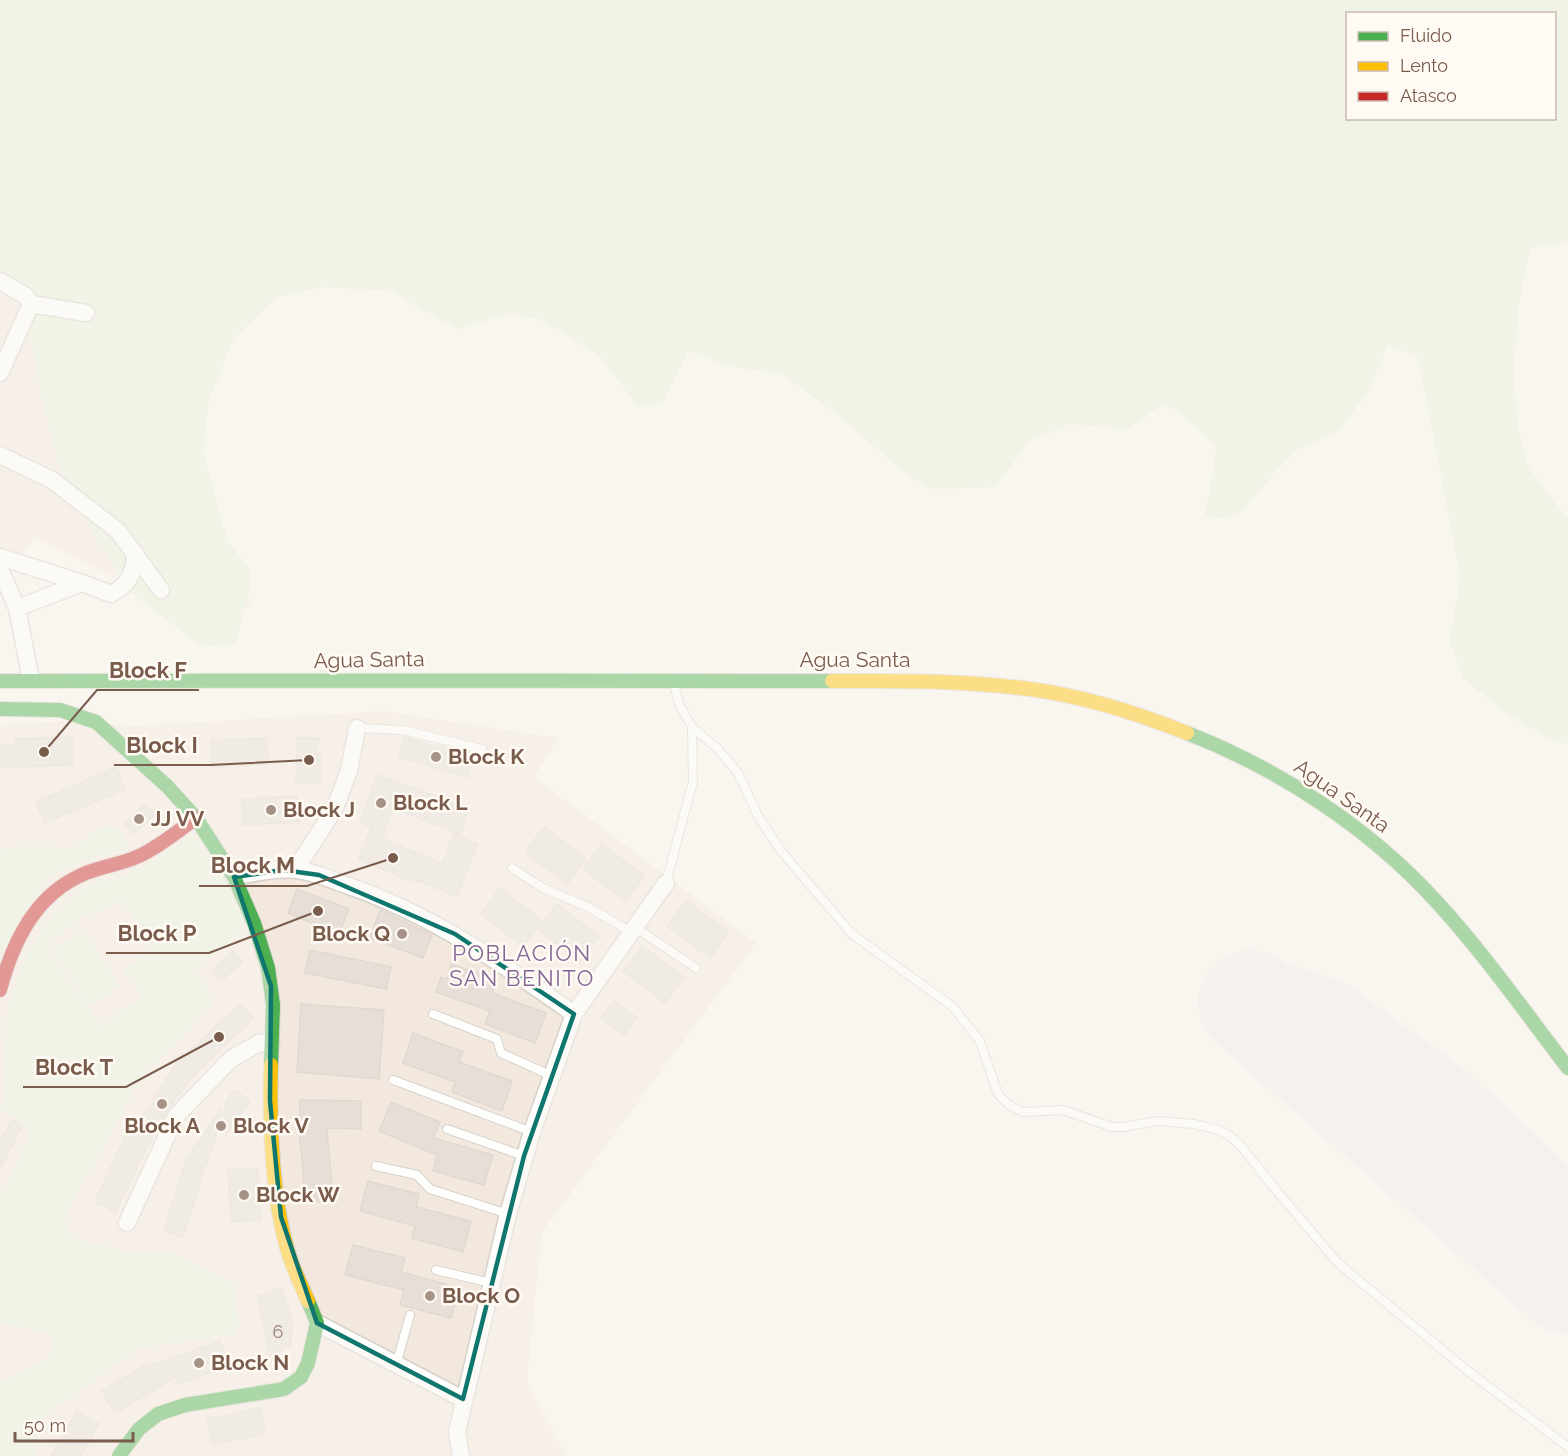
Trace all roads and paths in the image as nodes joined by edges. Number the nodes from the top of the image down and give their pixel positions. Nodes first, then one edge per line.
1 (0, 280) edge
2 (31, 304) junction
3 (86, 313) dead end
4 (0, 373) edge
5 (0, 455) edge
6 (136, 554) junction
7 (0, 557) edge
8 (0, 569) edge
9 (82, 583) junction
10 (161, 591) dead end
11 (17, 608) junction
12 (31, 680) junction
13 (0, 681) edge
14 (673, 681) junction
15 (0, 709) edge
16 (357, 728) joint
17 (692, 728) junction
18 (482, 749) dead end
19 (196, 818) junction
20 (512, 868) dead end
21 (295, 870) junction
22 (234, 877) junction
23 (666, 883) joint
24 (634, 931) junction
25 (696, 968) dead end
26 (0, 990) edge
27 (433, 1014) dead end
28 (574, 1014) junction
29 (271, 1042) junction
30 (1568, 1068) edge
31 (552, 1076) junction
32 (393, 1080) dead end
33 (447, 1129) dead end
34 (532, 1132) junction
35 (524, 1156) junction
36 (376, 1166) dead end
37 (508, 1214) junction
38 (127, 1223) dead end
39 (436, 1270) dead end
40 (491, 1283) junction
41 (410, 1315) dead end
42 (317, 1323) junction
43 (396, 1365) junction
44 (463, 1399) junction
45 (1568, 1447) edge
46 (119, 1456) edge
47 (461, 1456) edge

1 - 2 street
2 - 3 street
2 - 4 street
5 - 6 street
6 - 9 street
6 - 10 street
7 - 9 street
8 - 11 street
9 - 11 street
11 - 12 street
12 - 13 main road, Agua Santa
12 - 14 main road, Agua Santa
14 - 17 lane
14 - 30 main road, Agua Santa
15 - 19 main road
16 - 18 lane
16 - 21 street
17 - 23 lane
17 - 45 lane
19 - 22 main road
19 - 26 main road
20 - 24 lane
21 - 22 street
21 - 28 street
22 - 29 main road
23 - 24 street
24 - 25 lane
24 - 28 street
27 - 31 lane
28 - 31 street
29 - 38 street
29 - 42 main road
31 - 34 street
32 - 34 lane
33 - 35 lane
34 - 35 street
35 - 37 street
36 - 37 lane
37 - 40 street
39 - 40 lane
40 - 44 street
41 - 43 lane
42 - 43 street
42 - 46 main road
43 - 44 street
44 - 47 street

